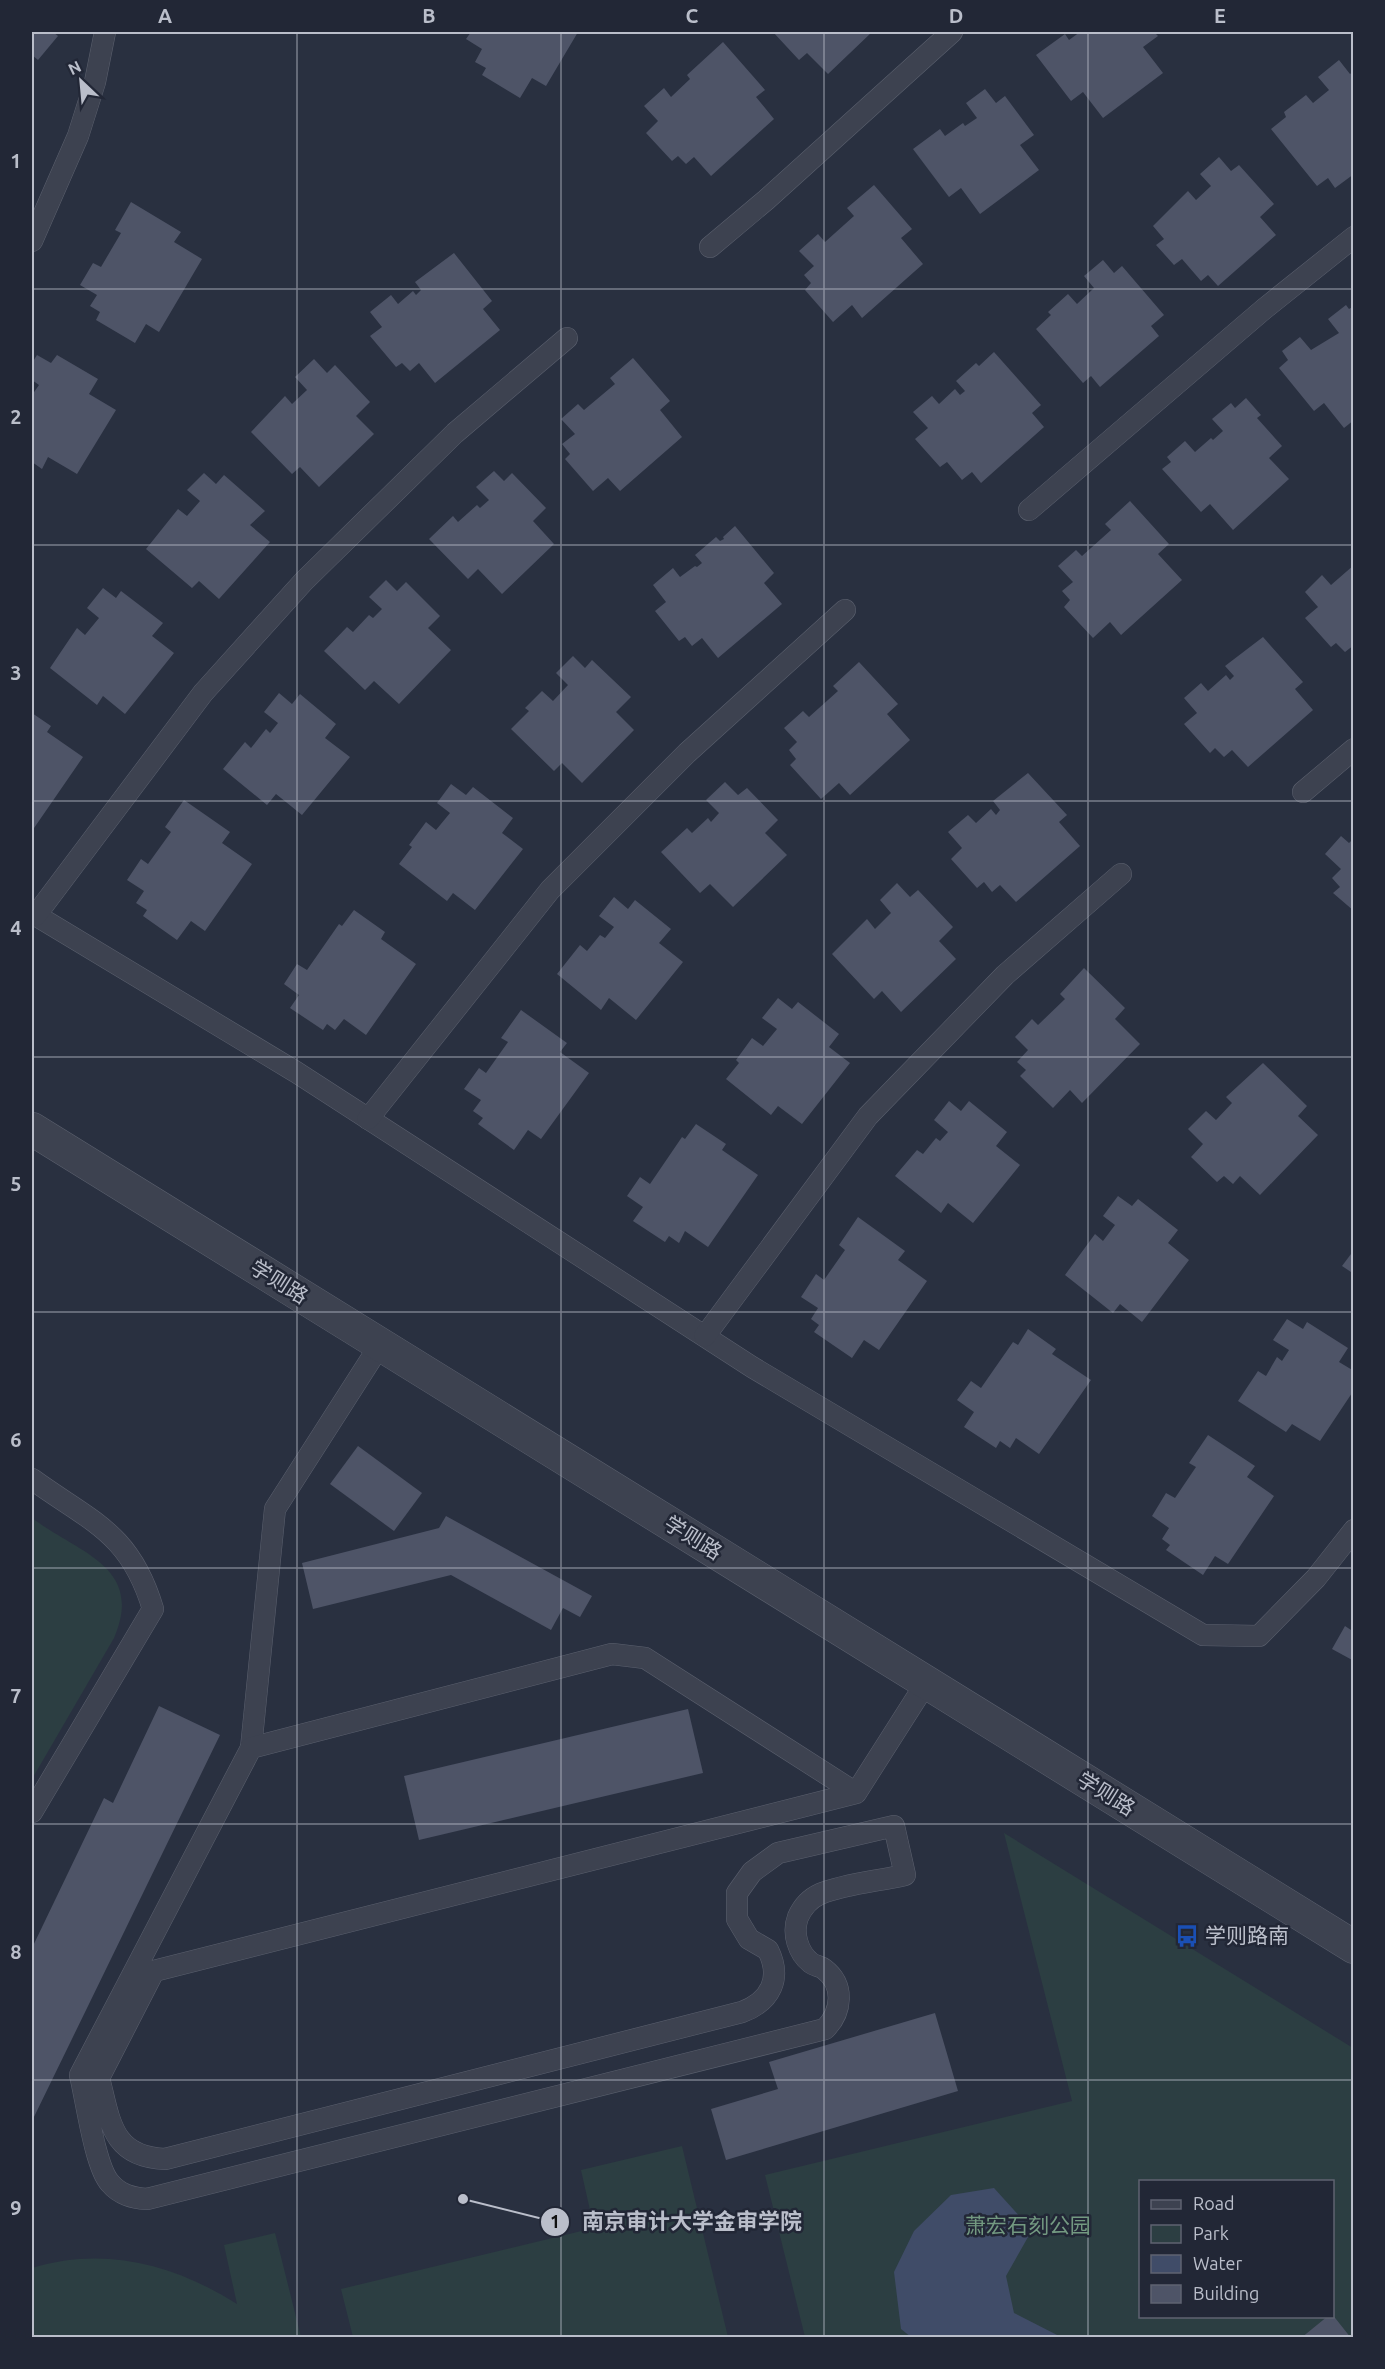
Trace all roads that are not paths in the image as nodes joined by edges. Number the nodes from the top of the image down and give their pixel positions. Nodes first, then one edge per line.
1 (105, 32) edge
2 (952, 32) edge
3 (1353, 237) edge
4 (32, 242) edge
5 (710, 247) dead end
6 (567, 338) dead end
7 (1029, 510) dead end
8 (845, 610) dead end
9 (1353, 749) edge
10 (1303, 792) dead end
11 (1121, 874) dead end
12 (34, 914) edge
13 (368, 1119) junction
14 (32, 1129) edge
15 (705, 1336) junction
16 (380, 1345) junction
17 (32, 1479) edge
18 (1353, 1530) edge
19 (926, 1683) junction
20 (251, 1748) junction
21 (856, 1793) junction
22 (32, 1812) edge
23 (1353, 1947) edge

1 - 4 lane
2 - 5 lane
3 - 7 lane
6 - 12 lane
8 - 13 lane
9 - 10 lane
11 - 15 lane
12 - 13 lane
13 - 15 lane
14 - 16 street, 学则路
15 - 18 lane
16 - 19 street, 学则路
16 - 20 lane
17 - 22 lane
19 - 21 lane
19 - 23 street, 学则路
20 - 21 lane
20 - 21 lane

